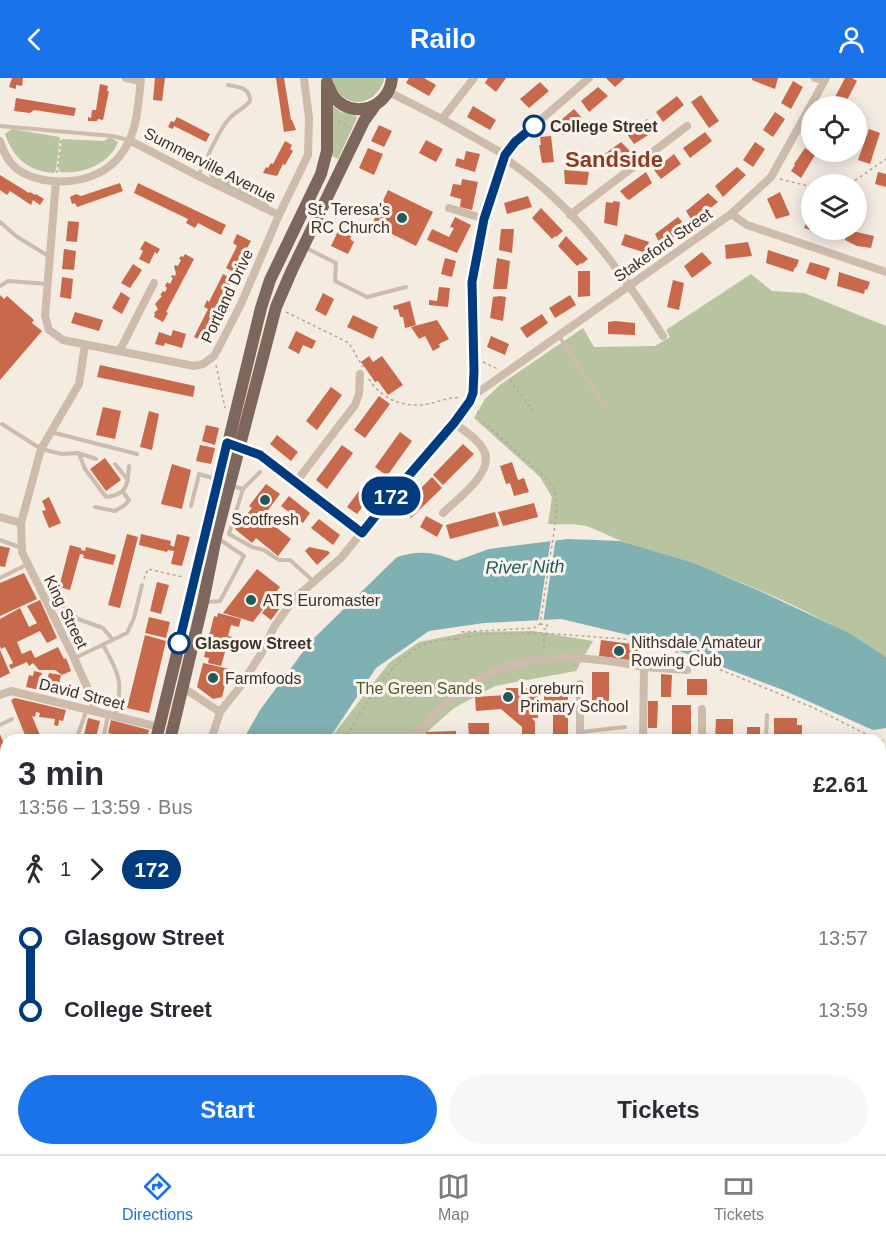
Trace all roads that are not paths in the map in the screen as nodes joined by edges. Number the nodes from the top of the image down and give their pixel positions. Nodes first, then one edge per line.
1 (126, 78) edge
2 (304, 78) edge
3 (392, 78) edge
4 (474, 78) edge
5 (588, 78) edge
6 (815, 78) edge
7 (141, 79) edge
8 (327, 80) edge
9 (825, 80) edge
10 (228, 85) dead end
11 (389, 92) junction
12 (374, 107) junction
13 (442, 119) junction
14 (0, 126) edge
15 (687, 126) dead end
16 (129, 140) junction
17 (0, 141) edge
18 (504, 157) junction
19 (198, 176) junction
20 (56, 181) junction
21 (449, 208) dead end
22 (731, 214) junction
23 (279, 215) junction
24 (570, 215) junction
25 (484, 219) junction
26 (0, 222) edge
27 (303, 246) junction
28 (50, 257) junction
29 (886, 272) edge
30 (154, 283) dead end
31 (48, 284) junction
32 (630, 285) junction
33 (0, 286) edge
34 (406, 287) dead end
35 (558, 335) junction
36 (663, 336) dead end
37 (85, 345) junction
38 (120, 350) junction
39 (362, 371) road end
40 (472, 397) junction
41 (605, 406) dead end
42 (454, 423) junction
43 (2, 424) dead end
44 (51, 431) junction
45 (232, 444) junction
46 (41, 448) junction
47 (78, 453) junction
48 (137, 454) dead end
49 (96, 459) dead end
50 (115, 464) dead end
51 (129, 466) dead end
52 (260, 472) dead end
53 (129, 480) junction
54 (223, 482) junction
55 (296, 482) junction
56 (243, 489) junction
57 (123, 492) junction
58 (191, 506) dead end
59 (95, 507) dead end
60 (443, 513) dead end
61 (0, 517) edge
62 (21, 523) junction
63 (362, 533) junction
64 (216, 537) junction
65 (0, 540) edge
66 (22, 548) junction
67 (28, 564) junction
68 (0, 578) edge
69 (314, 582) junction
70 (142, 585) road end
71 (202, 602) junction
72 (51, 610) junction
73 (113, 640) junction
74 (103, 645) junction
75 (74, 658) junction
76 (644, 668) junction
77 (687, 670) dead end
78 (580, 684) dead end
79 (182, 687) junction
80 (0, 695) edge
81 (702, 709) dead end
82 (91, 710) junction
83 (220, 712) junction
84 (112, 715) junction
85 (767, 715) dead end
86 (12, 719) dead end
87 (0, 724) edge
88 (625, 728) dead end
89 (157, 733) edge
90 (79, 734) edge
91 (105, 734) edge
92 (171, 734) edge
93 (213, 734) edge
94 (415, 734) edge
95 (580, 734) edge
96 (591, 734) edge
97 (644, 734) edge
98 (702, 734) edge
99 (766, 734) edge

1 - 7 street
2 - 23 street, Portland Drive
3 - 11 main road
4 - 13 street
5 - 18 street
6 - 9 street
7 - 16 street
8 - 12 main road
8 - 45 main road
9 - 22 street, Stakeford Street
10 - 19 lane
11 - 12 main road
11 - 13 street
12 - 27 main road
13 - 18 street
14 - 16 lane
15 - 24 street
16 - 19 street, Summerville Avenue
16 - 20 street
17 - 20 street
18 - 24 street
18 - 25 street
19 - 23 street, Summerville Avenue
20 - 28 street, Portland Drive
21 - 25 street
22 - 29 street
22 - 32 street, Stakeford Street
23 - 38 street, Portland Drive
24 - 32 street
25 - 40 street
26 - 28 lane
27 - 34 lane
27 - 45 main road
28 - 31 street, Portland Drive
30 - 38 street
31 - 33 lane
31 - 37 street, Portland Drive
32 - 35 street, Stakeford Street
32 - 36 street
35 - 40 street, Stakeford Street
35 - 41 lane
37 - 38 street, Portland Drive
37 - 44 street, King Street
39 - 55 street
40 - 42 street
42 - 60 street
42 - 63 street
43 - 46 lane
44 - 46 street, King Street
44 - 48 lane
45 - 54 main road
45 - 55 street
46 - 47 lane
46 - 62 street, King Street
47 - 49 lane
47 - 57 lane
50 - 53 lane
51 - 53 lane
52 - 56 lane
53 - 57 lane
54 - 56 lane
54 - 58 lane
54 - 64 main road
54 - 89 main road
55 - 63 street
56 - 69 lane
57 - 59 lane
61 - 62 street
62 - 66 street, King Street
63 - 69 street
64 - 71 main road
64 - 71 lane
65 - 66 lane
66 - 67 street, King Street
67 - 68 lane
67 - 72 street, King Street
69 - 83 street
70 - 73 lane
71 - 79 main road
72 - 73 lane
72 - 75 street, King Street
73 - 74 lane
74 - 75 lane
74 - 84 lane
75 - 82 street, King Street
76 - 77 street
76 - 94 street
76 - 97 street
78 - 95 street
79 - 83 street
79 - 92 main road
80 - 82 street, David Street
81 - 98 street
82 - 84 street, David Street
82 - 90 lane
83 - 93 street
84 - 89 street, David Street
84 - 91 lane
85 - 99 lane
86 - 87 lane
88 - 96 lane

